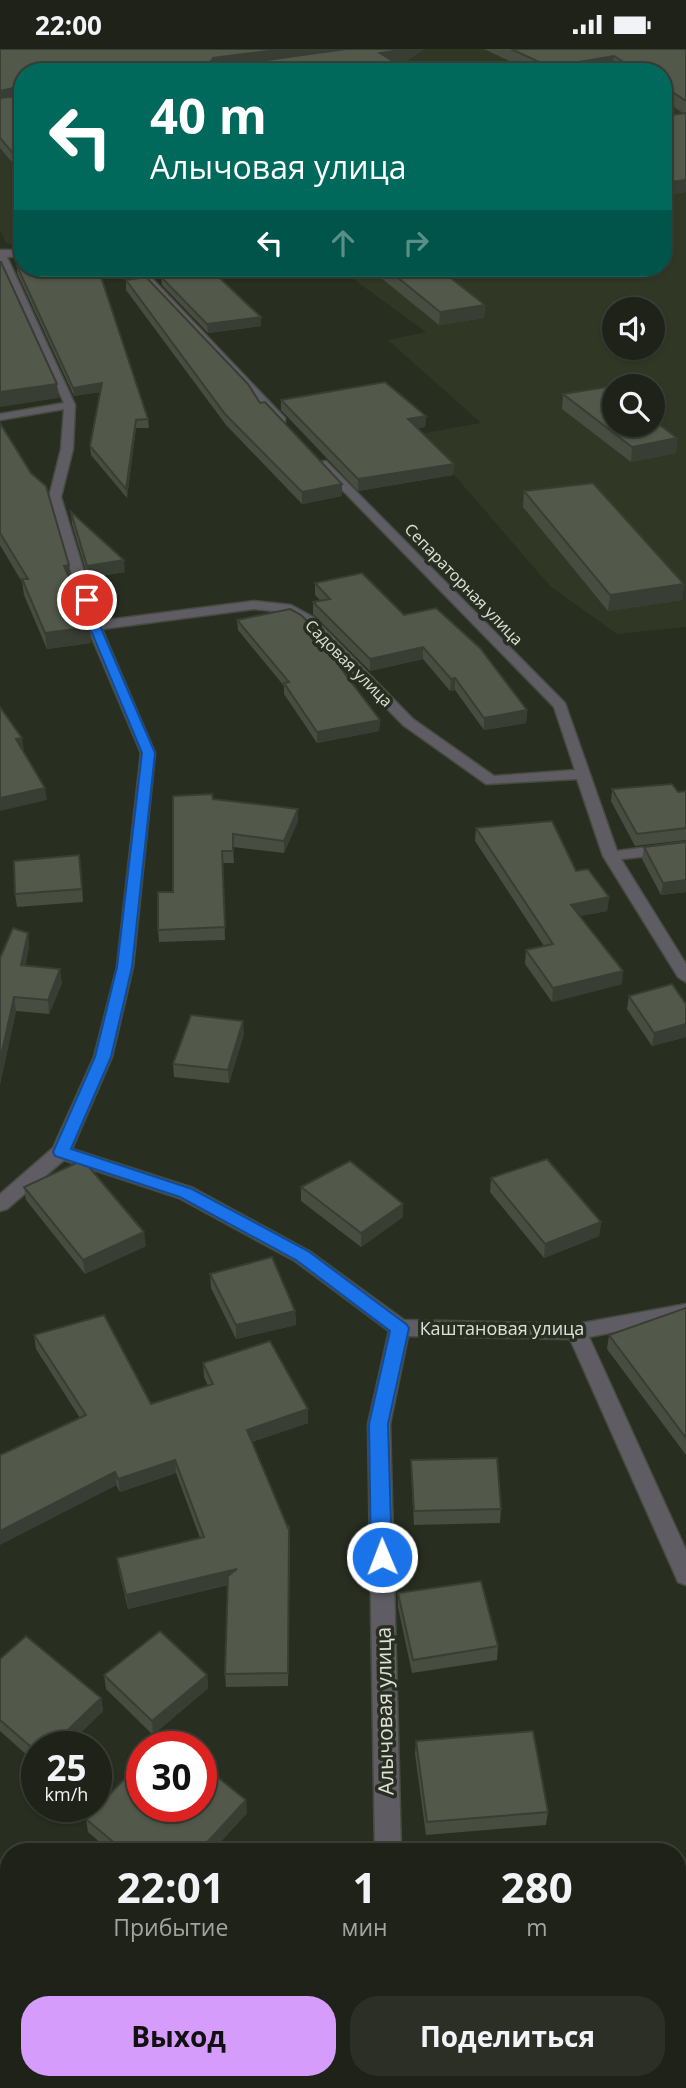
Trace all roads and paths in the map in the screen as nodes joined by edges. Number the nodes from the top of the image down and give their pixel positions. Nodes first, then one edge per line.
1 (0, 254) edge
2 (146, 277) edge
3 (70, 405) junction
4 (0, 417) edge
5 (290, 429) edge
6 (309, 449) edge
7 (94, 626) junction
8 (582, 773) junction
9 (686, 847) edge
10 (611, 856) junction
11 (686, 977) edge
12 (61, 1152) junction
13 (0, 1204) edge
14 (686, 1311) edge
15 (400, 1328) junction
16 (577, 1332) junction
17 (686, 1575) edge
18 (388, 1843) edge

1 - 3 street
2 - 5 street
3 - 4 street
3 - 7 street
6 - 8 street, Сепараторная улица
7 - 8 street, Садовая улица
7 - 12 street
8 - 10 street, Сепараторная улица
9 - 10 street
10 - 11 street, Сепараторная улица
12 - 13 street
12 - 15 street
14 - 16 street, Каштановая улица
15 - 16 street, Каштановая улица
15 - 18 street, Алычовая улица
16 - 17 street

